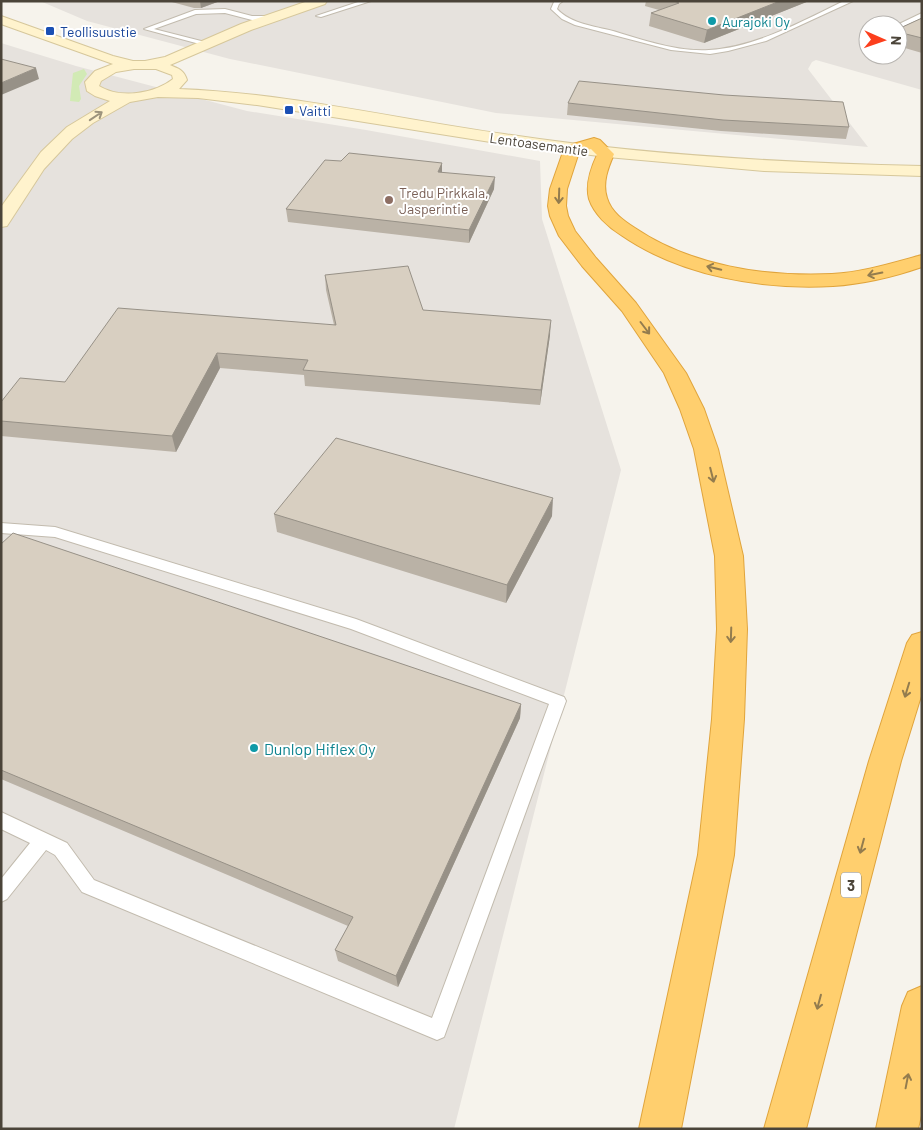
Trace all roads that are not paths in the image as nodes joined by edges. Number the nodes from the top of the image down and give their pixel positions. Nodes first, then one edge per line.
1 (320, 1) edge
2 (368, 1) edge
3 (560, 1) edge
4 (850, 1) edge
5 (922, 15) edge
6 (319, 16) dead end
7 (277, 18) junction
8 (1, 20) edge
9 (908, 23) edge
10 (1, 28) edge
11 (207, 44) junction
12 (140, 65) junction
13 (177, 75) junction
14 (96, 83) junction
15 (159, 93) junction
16 (128, 98) junction
17 (66, 136) junction
18 (591, 149) junction
19 (922, 171) edge
20 (1, 222) edge
21 (922, 261) edge
22 (1, 528) edge
23 (922, 643) edge
24 (1, 820) edge
25 (43, 840) junction
26 (1, 893) edge
27 (922, 1006) edge
28 (660, 1129) edge
29 (785, 1129) edge
30 (897, 1129) edge

1 - 7 main road
2 - 6 lane
3 - 4 lane
5 - 9 lane
7 - 11 main road
7 - 11 lane
7 - 13 main road
8 - 12 main road
10 - 14 main road
11 - 12 main road
12 - 13 main road, Lentoasemantie
12 - 14 main road
13 - 15 main road
13 - 18 main road, Lentoasemantie
14 - 16 main road
14 - 17 main road
15 - 16 main road, Lentoasemantie
15 - 18 main road, Lentoasemantie
17 -> 16 main road
17 - 20 main road
18 - 19 main road, Lentoasemantie
21 -> 18 highway
18 -> 28 highway
22 - 25 lane
23 -> 29 highway, 3
24 - 25 lane
25 - 26 lane
30 -> 27 highway

